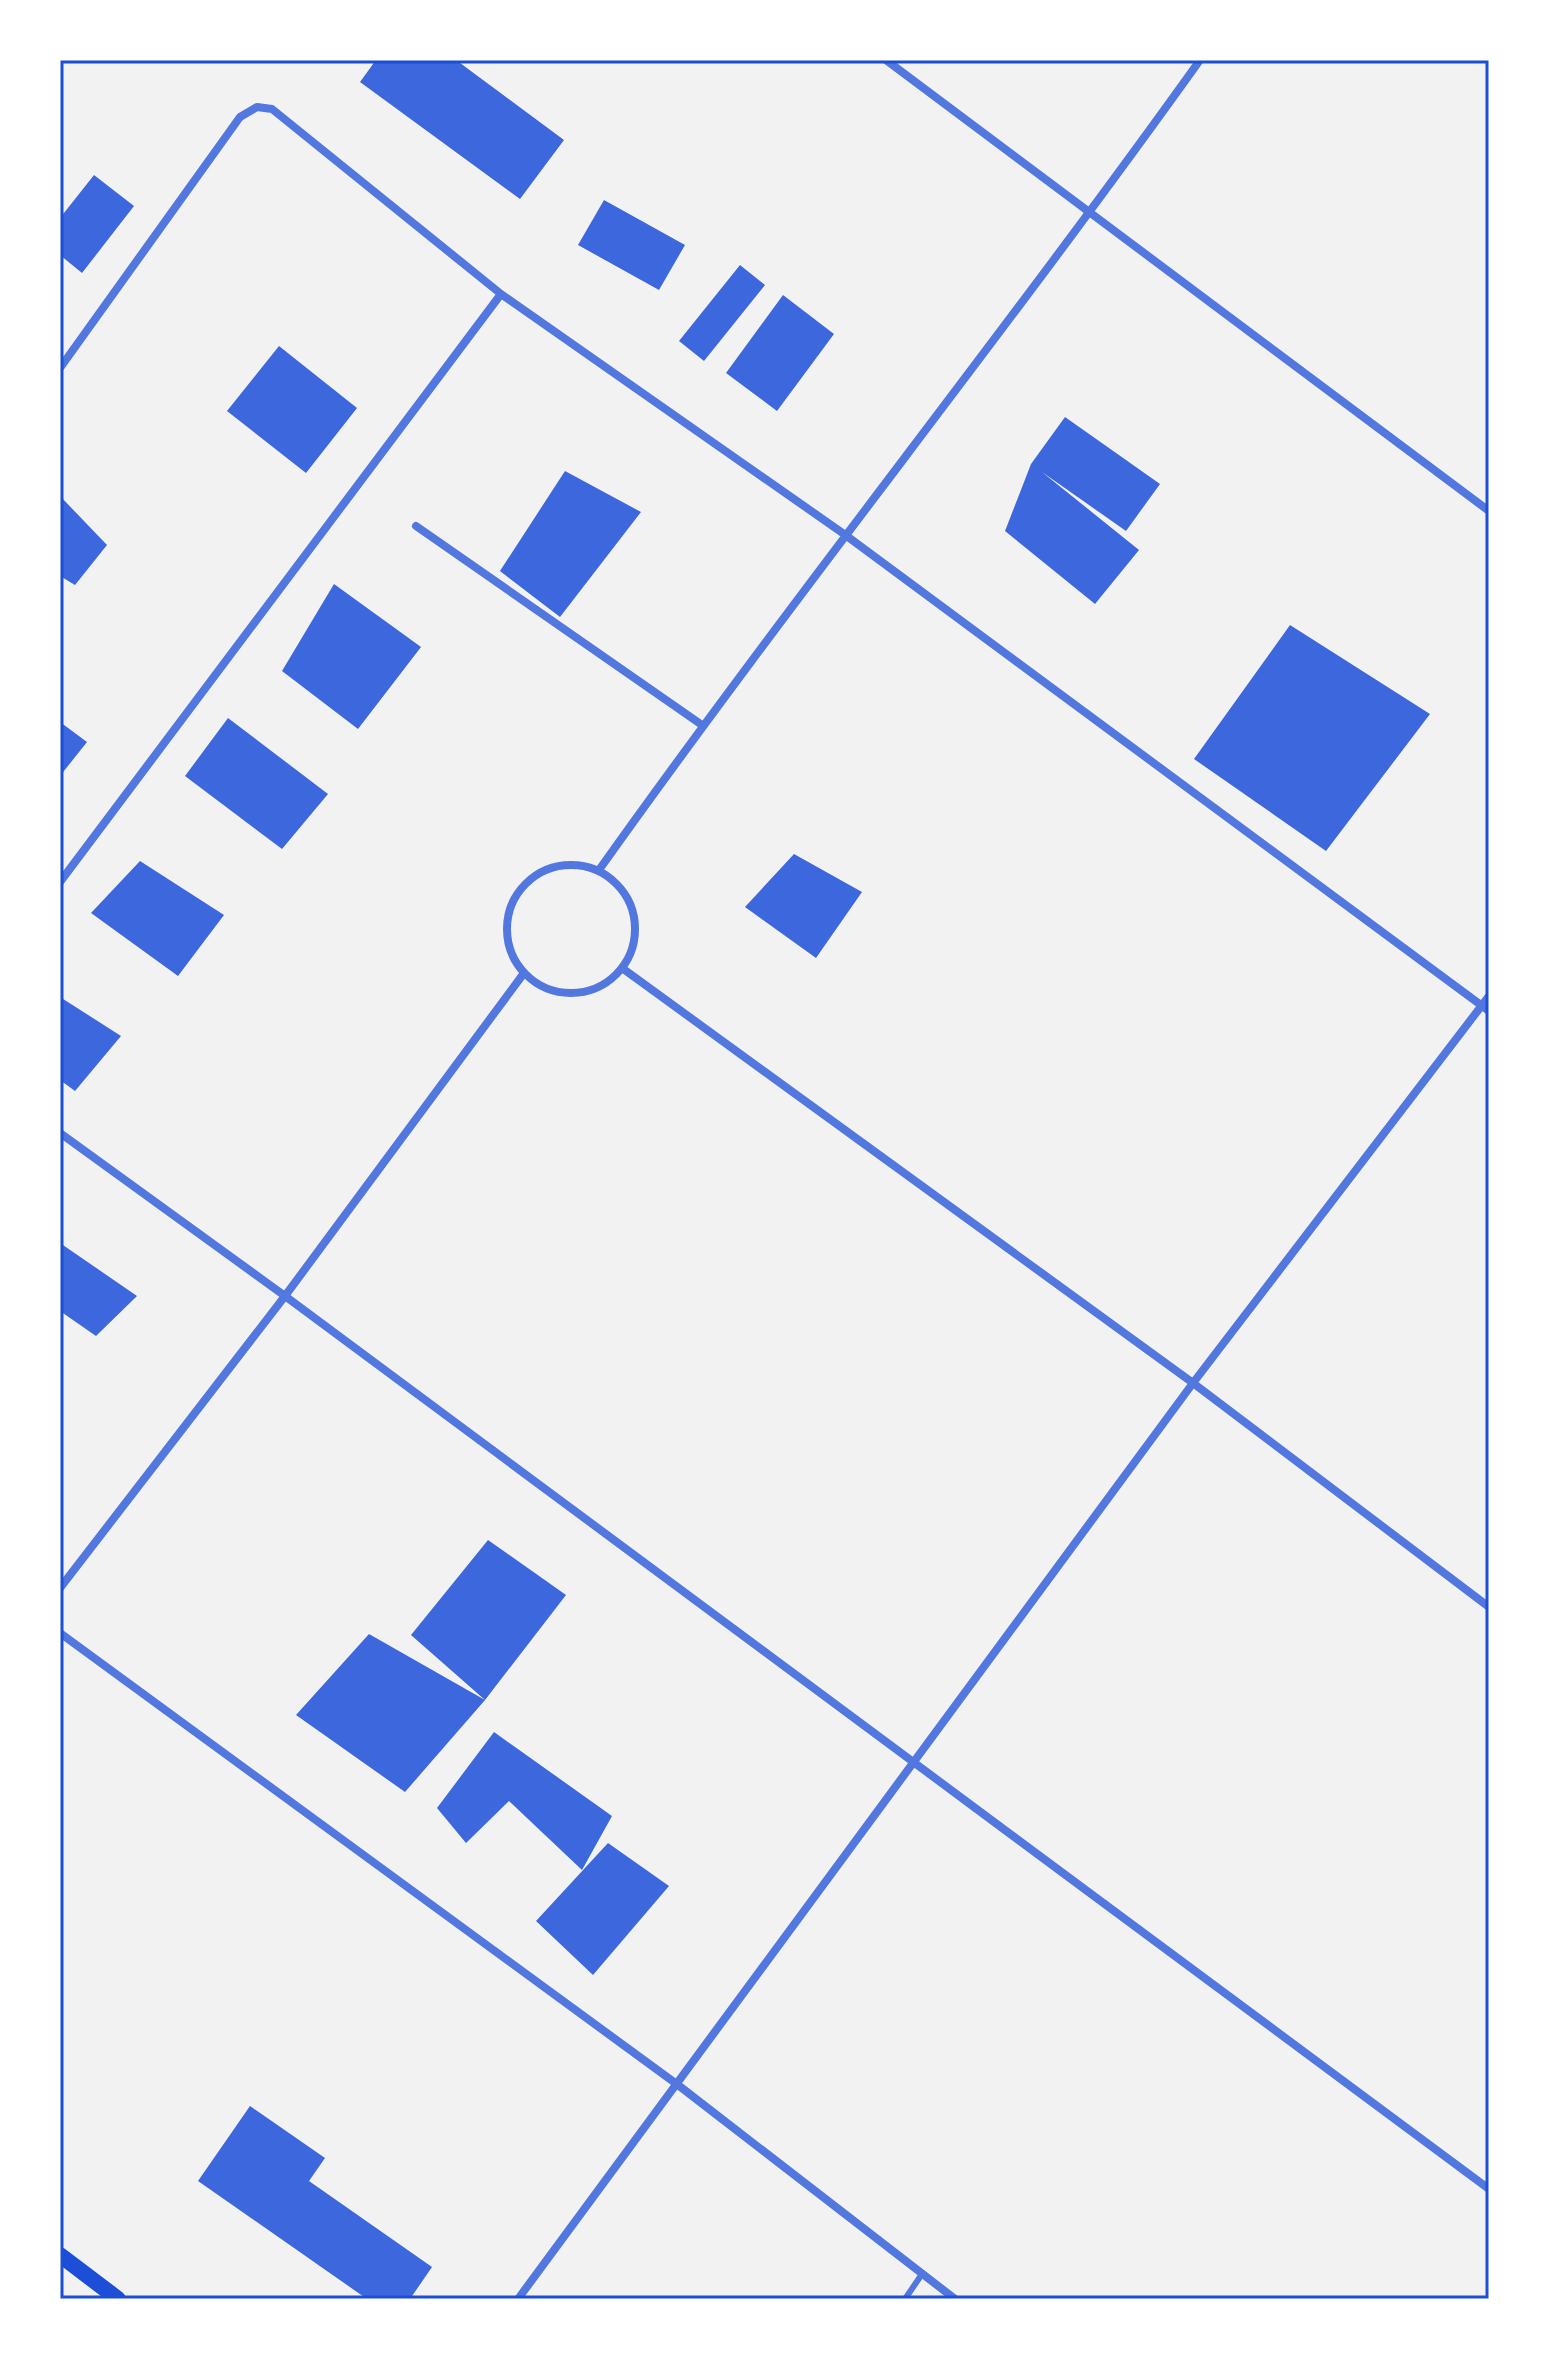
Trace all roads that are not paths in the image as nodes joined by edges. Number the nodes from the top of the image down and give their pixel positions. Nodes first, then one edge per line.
1 (886, 60) edge
2 (1200, 60) edge
3 (1090, 214) junction
4 (501, 294) junction
5 (60, 368) edge
6 (1489, 511) edge
7 (416, 526) dead end
8 (844, 534) junction
9 (702, 725) junction
10 (599, 870) junction
11 (60, 882) edge
12 (622, 968) junction
13 (524, 973) junction
14 (1489, 996) edge
15 (1486, 1008) edge
16 (60, 1133) edge
17 (285, 1296) junction
18 (1193, 1383) junction
19 (60, 1588) edge
20 (1489, 1607) edge
21 (60, 1633) edge
22 (913, 1762) junction
23 (678, 2085) junction
24 (1489, 2189) edge
25 (60, 2255) edge
26 (922, 2274) junction
27 (118, 2299) edge
28 (518, 2299) edge
29 (905, 2299) edge
30 (955, 2299) edge

1 - 3 street
2 - 3 street
3 - 6 street
3 - 8 street
4 - 5 street
4 - 8 street
4 - 11 street
7 - 9 street
8 - 9 street
8 - 15 street
9 - 10 street
10 - 12 street
10 - 13 street
12 - 13 street
12 - 18 street
13 - 17 street
14 - 15 street
15 - 18 street
16 - 17 street
17 - 19 street
17 - 22 street
18 - 20 street
18 - 22 street
21 - 23 street
22 - 23 street
22 - 24 street
23 - 26 street
23 - 28 street
25 - 27 main road
26 - 29 lane
26 - 30 street

